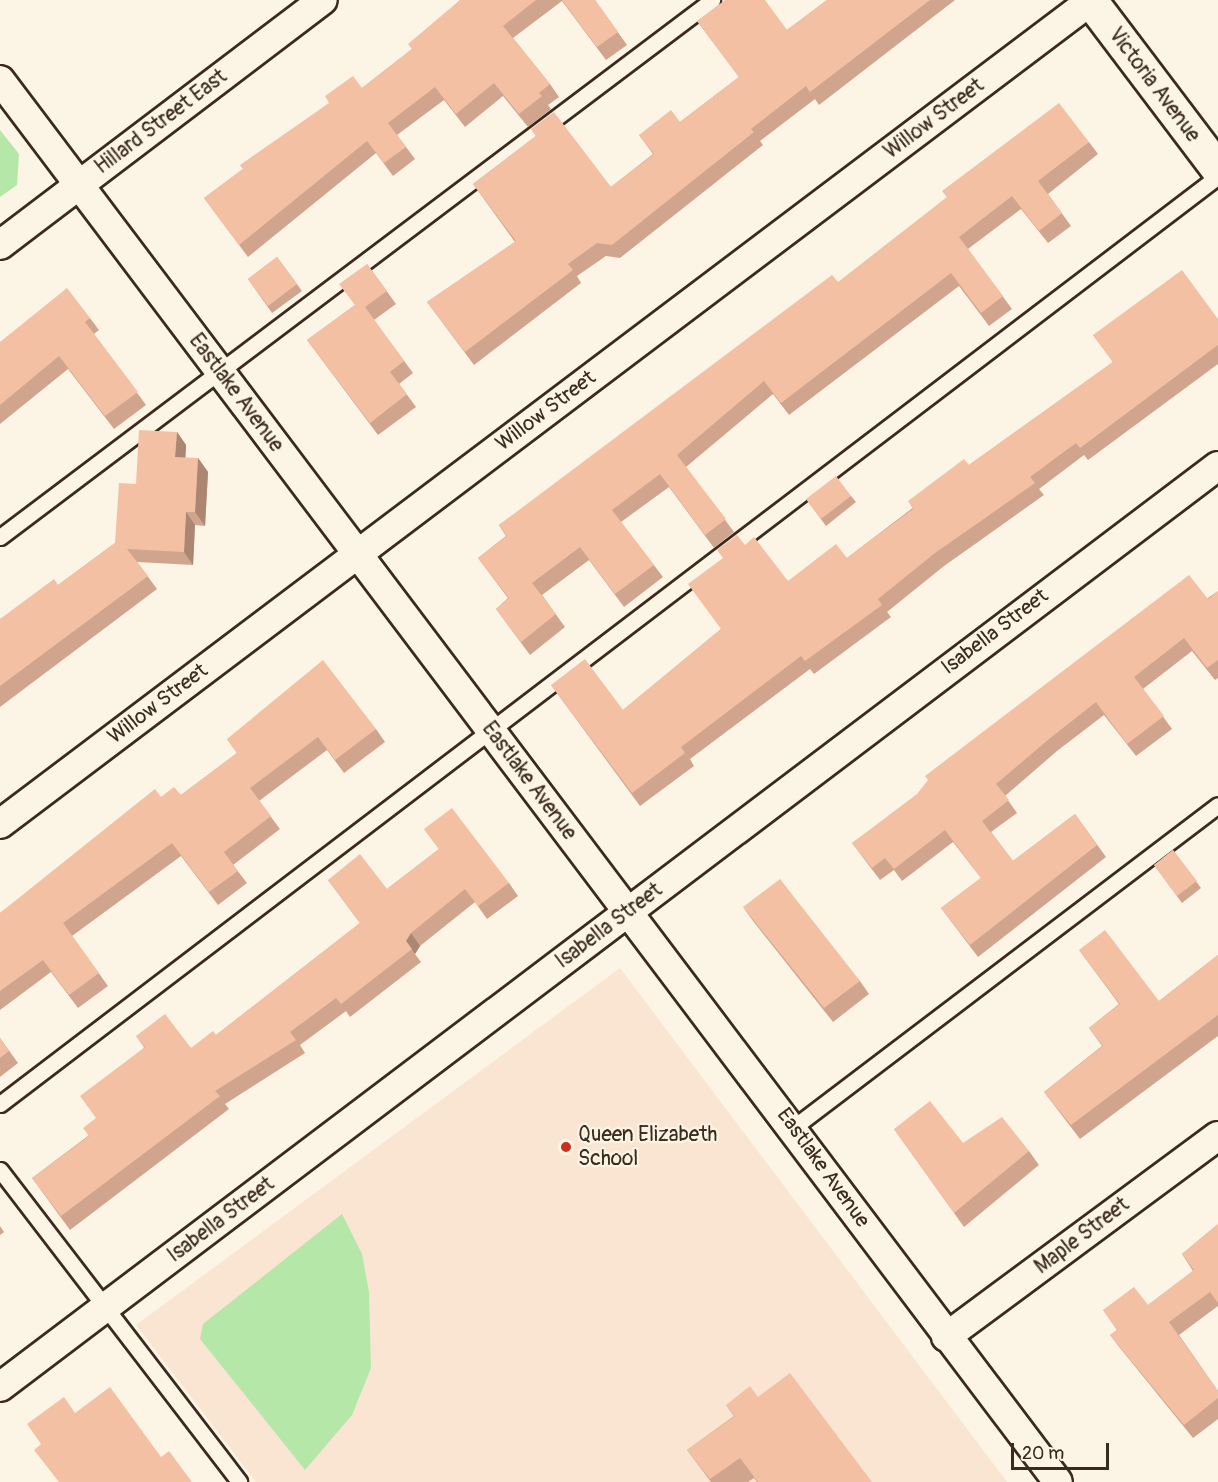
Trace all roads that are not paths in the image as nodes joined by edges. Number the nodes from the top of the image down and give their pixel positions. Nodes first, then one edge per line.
1 (323, 0) edge
2 (712, 0) edge
3 (1091, 0) edge
4 (0, 80) edge
5 (1218, 169) edge
6 (1218, 176) edge
7 (78, 185) junction
8 (0, 245) edge
9 (220, 371) junction
10 (1218, 466) edge
11 (0, 537) edge
12 (357, 554) junction
13 (490, 730) junction
14 (1218, 805) edge
15 (0, 824) edge
16 (628, 912) junction
17 (0, 1104) edge
18 (794, 1127) junction
19 (1218, 1136) edge
20 (0, 1170) edge
21 (104, 1308) junction
22 (946, 1337) junction
23 (0, 1387) edge
24 (239, 1482) edge
25 (1058, 1482) edge

1 - 7 street, Hillard Street East
2 - 9 lane
3 - 5 street, Victoria Avenue
3 - 12 street, Willow Street
4 - 7 street, Eastlake Avenue
6 - 13 lane
7 - 8 street, Hillard Street East
7 - 9 street, Eastlake Avenue
9 - 11 lane
9 - 12 street, Eastlake Avenue
10 - 16 street, Isabella Street
12 - 13 street, Eastlake Avenue
12 - 15 street, Willow Street
13 - 16 street, Eastlake Avenue
13 - 17 lane
14 - 18 lane
16 - 18 street, Eastlake Avenue
16 - 21 street, Isabella Street
18 - 22 street, Eastlake Avenue
19 - 22 street, Maple Street
20 - 21 lane
21 - 23 street, Isabella Street
21 - 24 lane
22 - 25 street, Eastlake Avenue

